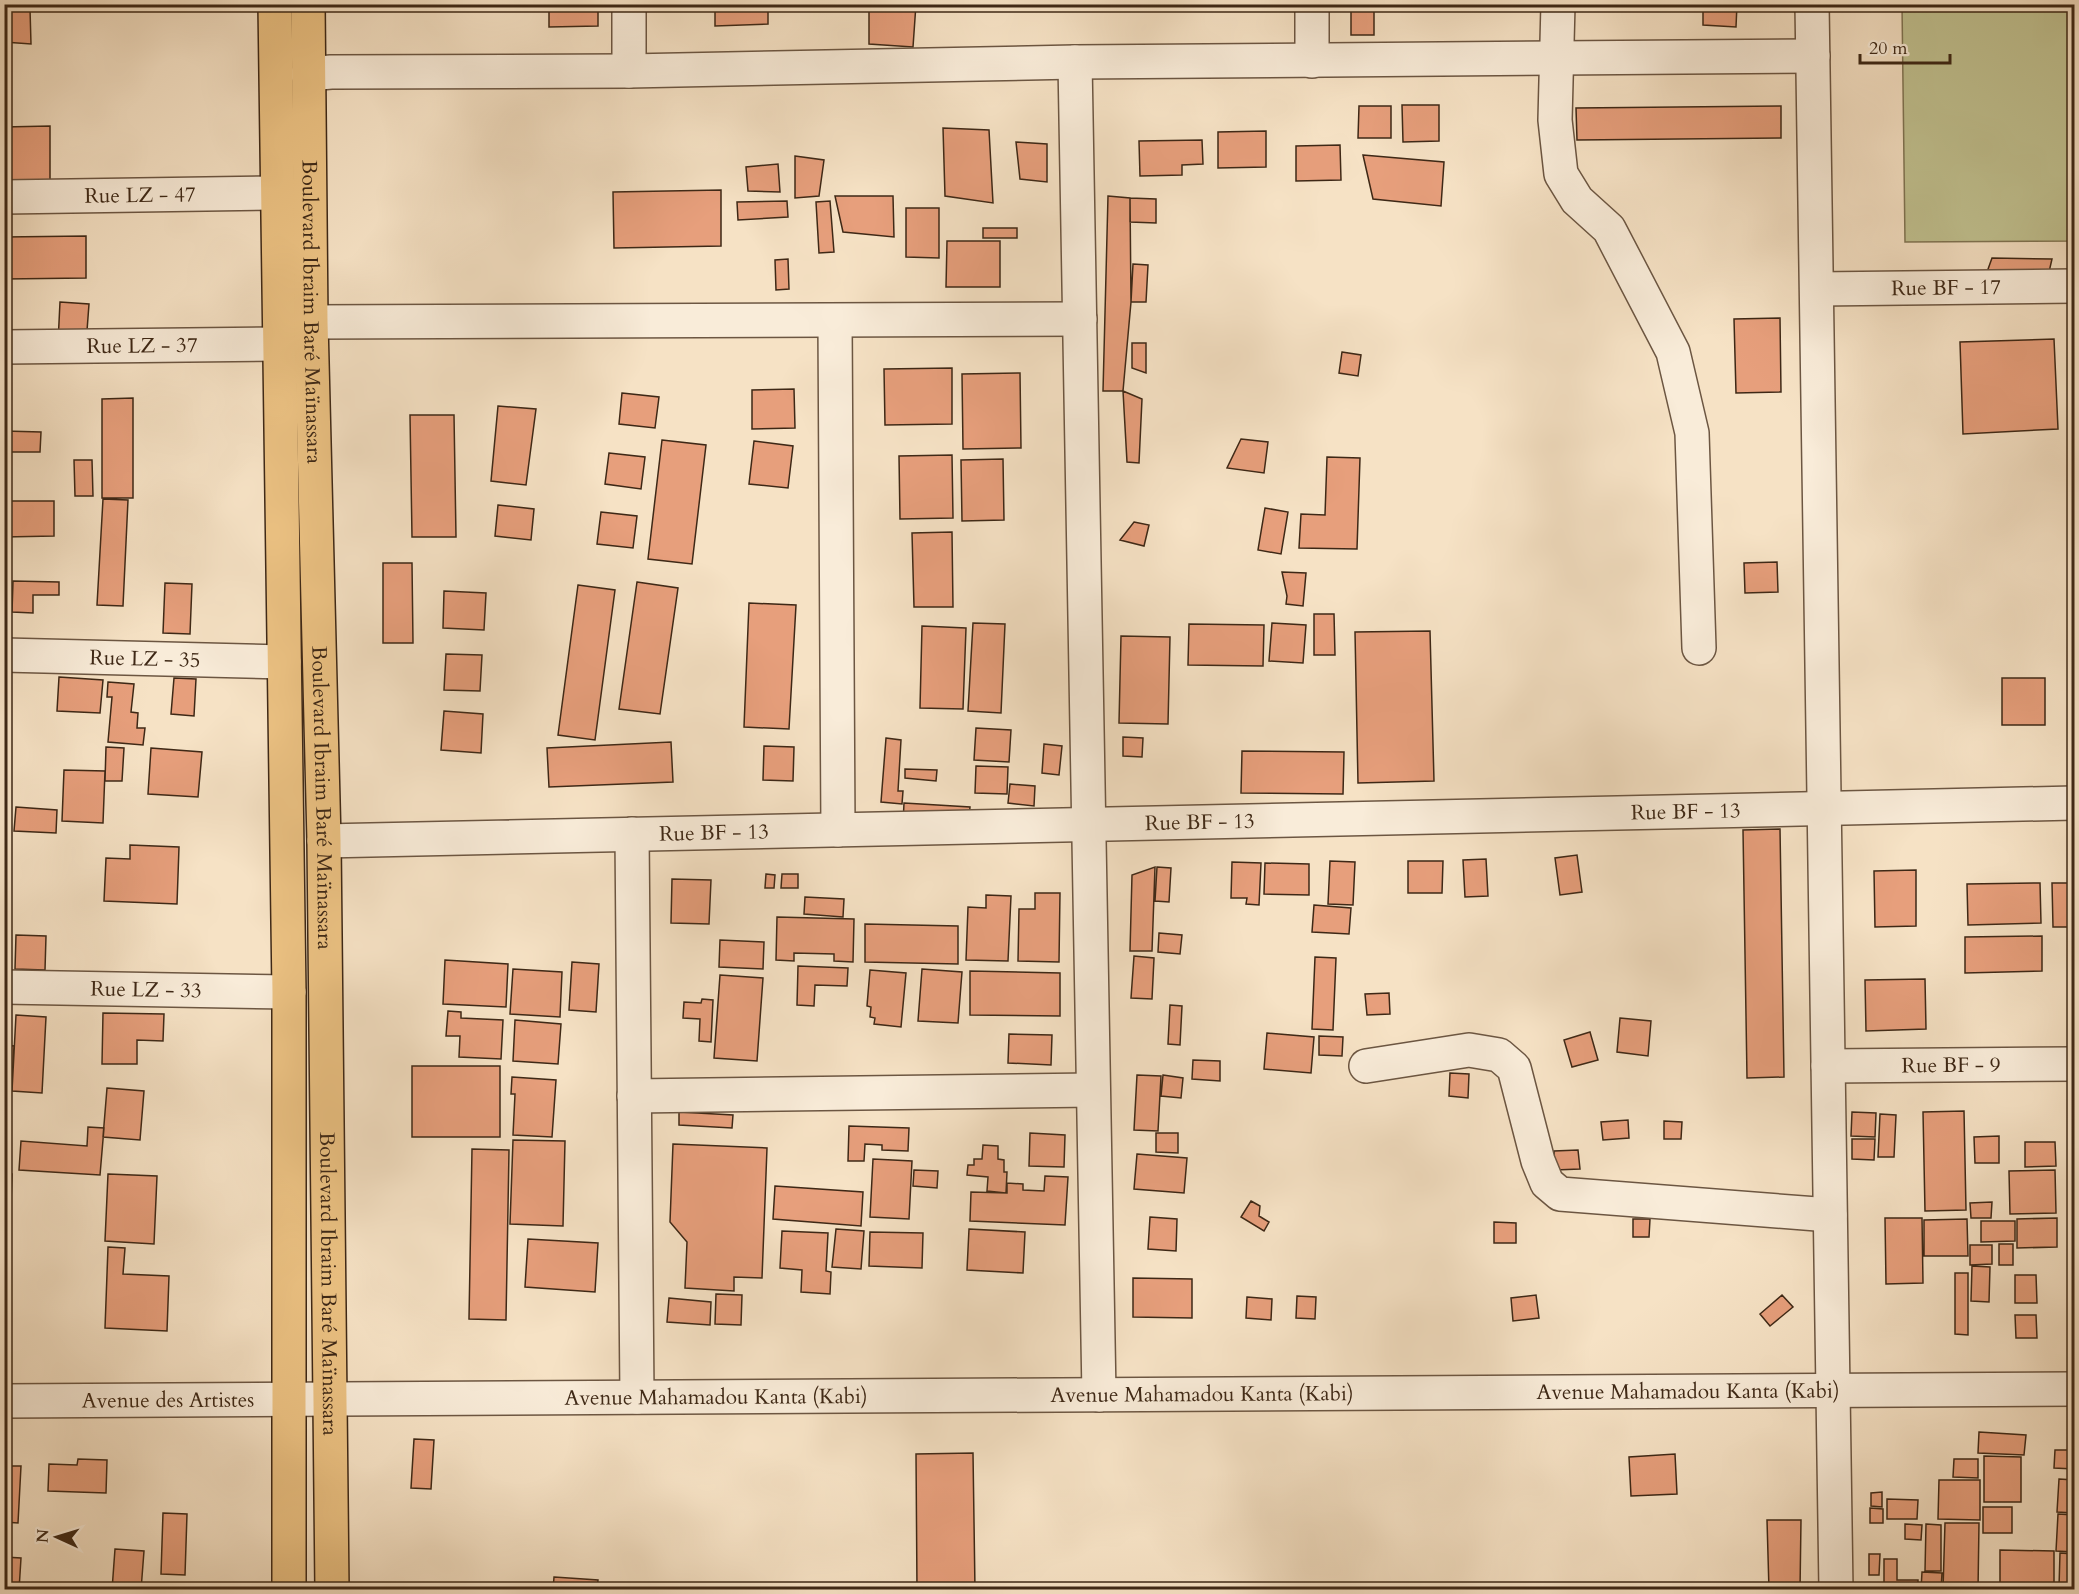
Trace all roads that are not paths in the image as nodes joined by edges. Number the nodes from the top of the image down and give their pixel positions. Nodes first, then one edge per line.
1 (275, 4) edge
2 (308, 4) edge
3 (629, 4) edge
4 (1312, 4) edge
5 (1558, 4) edge
6 (1812, 4) edge
7 (1813, 56) junction
8 (1558, 59) junction
9 (1312, 61) junction
10 (1075, 62) junction
11 (629, 71) junction
12 (308, 75) junction
13 (278, 193) junction
14 (4, 197) edge
15 (2074, 286) edge
16 (1818, 289) junction
17 (1080, 319) junction
18 (835, 321) junction
19 (311, 322) junction
20 (280, 344) junction
21 (4, 347) edge
22 (1699, 648) dead end
23 (4, 655) edge
24 (284, 662) junction
25 (2074, 803) edge
26 (1824, 808) junction
27 (1089, 824) junction
28 (838, 830) junction
29 (632, 834) junction
30 (324, 841) junction
31 (4, 987) edge
32 (289, 992) junction
33 (2074, 1064) edge
34 (1366, 1066) dead end
35 (1828, 1066) junction
36 (1094, 1090) junction
37 (634, 1096) junction
38 (1830, 1215) junction
39 (2074, 1389) edge
40 (1833, 1390) junction
41 (1099, 1395) junction
42 (637, 1397) junction
43 (330, 1399) junction
44 (289, 1400) junction
45 (4, 1401) edge
46 (290, 1590) edge
47 (332, 1590) edge
48 (1836, 1590) edge

1 - 13 main road, Boulevard Ibraim Baré Maïnassara
2 - 12 main road, Boulevard Ibraim Baré Maïnassara
3 - 11 street
4 - 9 street
5 - 8 street
6 - 7 street
7 - 8 street
7 - 16 street
8 - 9 street
8 - 22 street
9 - 10 street
10 - 11 street
10 - 17 street
11 - 12 street
12 - 19 main road, Boulevard Ibraim Baré Maïnassara
13 - 14 street, Rue LZ - 47
13 - 20 main road, Boulevard Ibraim Baré Maïnassara
15 - 16 street, Rue BF - 17
16 - 26 street
17 - 18 street
17 - 27 street
18 - 19 street
18 - 28 street
19 - 30 main road, Boulevard Ibraim Baré Maïnassara
20 - 21 street, Rue LZ - 37
20 - 24 main road, Boulevard Ibraim Baré Maïnassara
23 - 24 street, Rue LZ - 35
24 - 32 main road, Boulevard Ibraim Baré Maïnassara
25 - 26 street, Rue BF - 13
26 - 27 street, Rue BF - 13
26 - 35 street
27 - 28 street, Rue BF - 13
27 - 36 street
28 - 29 street, Rue BF - 13
29 - 30 street, Rue BF - 13
29 - 37 street
30 - 43 main road, Boulevard Ibraim Baré Maïnassara
31 - 32 street, Rue LZ - 33
32 - 44 main road, Boulevard Ibraim Baré Maïnassara
33 - 35 street, Rue BF - 9
34 - 38 street
35 - 38 street
36 - 37 street
36 - 41 street
37 - 42 street
38 - 40 street
39 - 40 street, Avenue Mahamadou Kanta (Kabi)
40 - 41 street, Avenue Mahamadou Kanta (Kabi)
40 - 48 street
41 - 42 street, Avenue Mahamadou Kanta (Kabi)
42 - 43 street, Avenue Mahamadou Kanta (Kabi)
43 - 44 street, Avenue des Artistes
43 - 47 main road, Boulevard Ibraim Baré Maïnassara
44 - 45 street, Avenue des Artistes
44 - 46 main road, Boulevard Ibraim Baré Maïnassara

